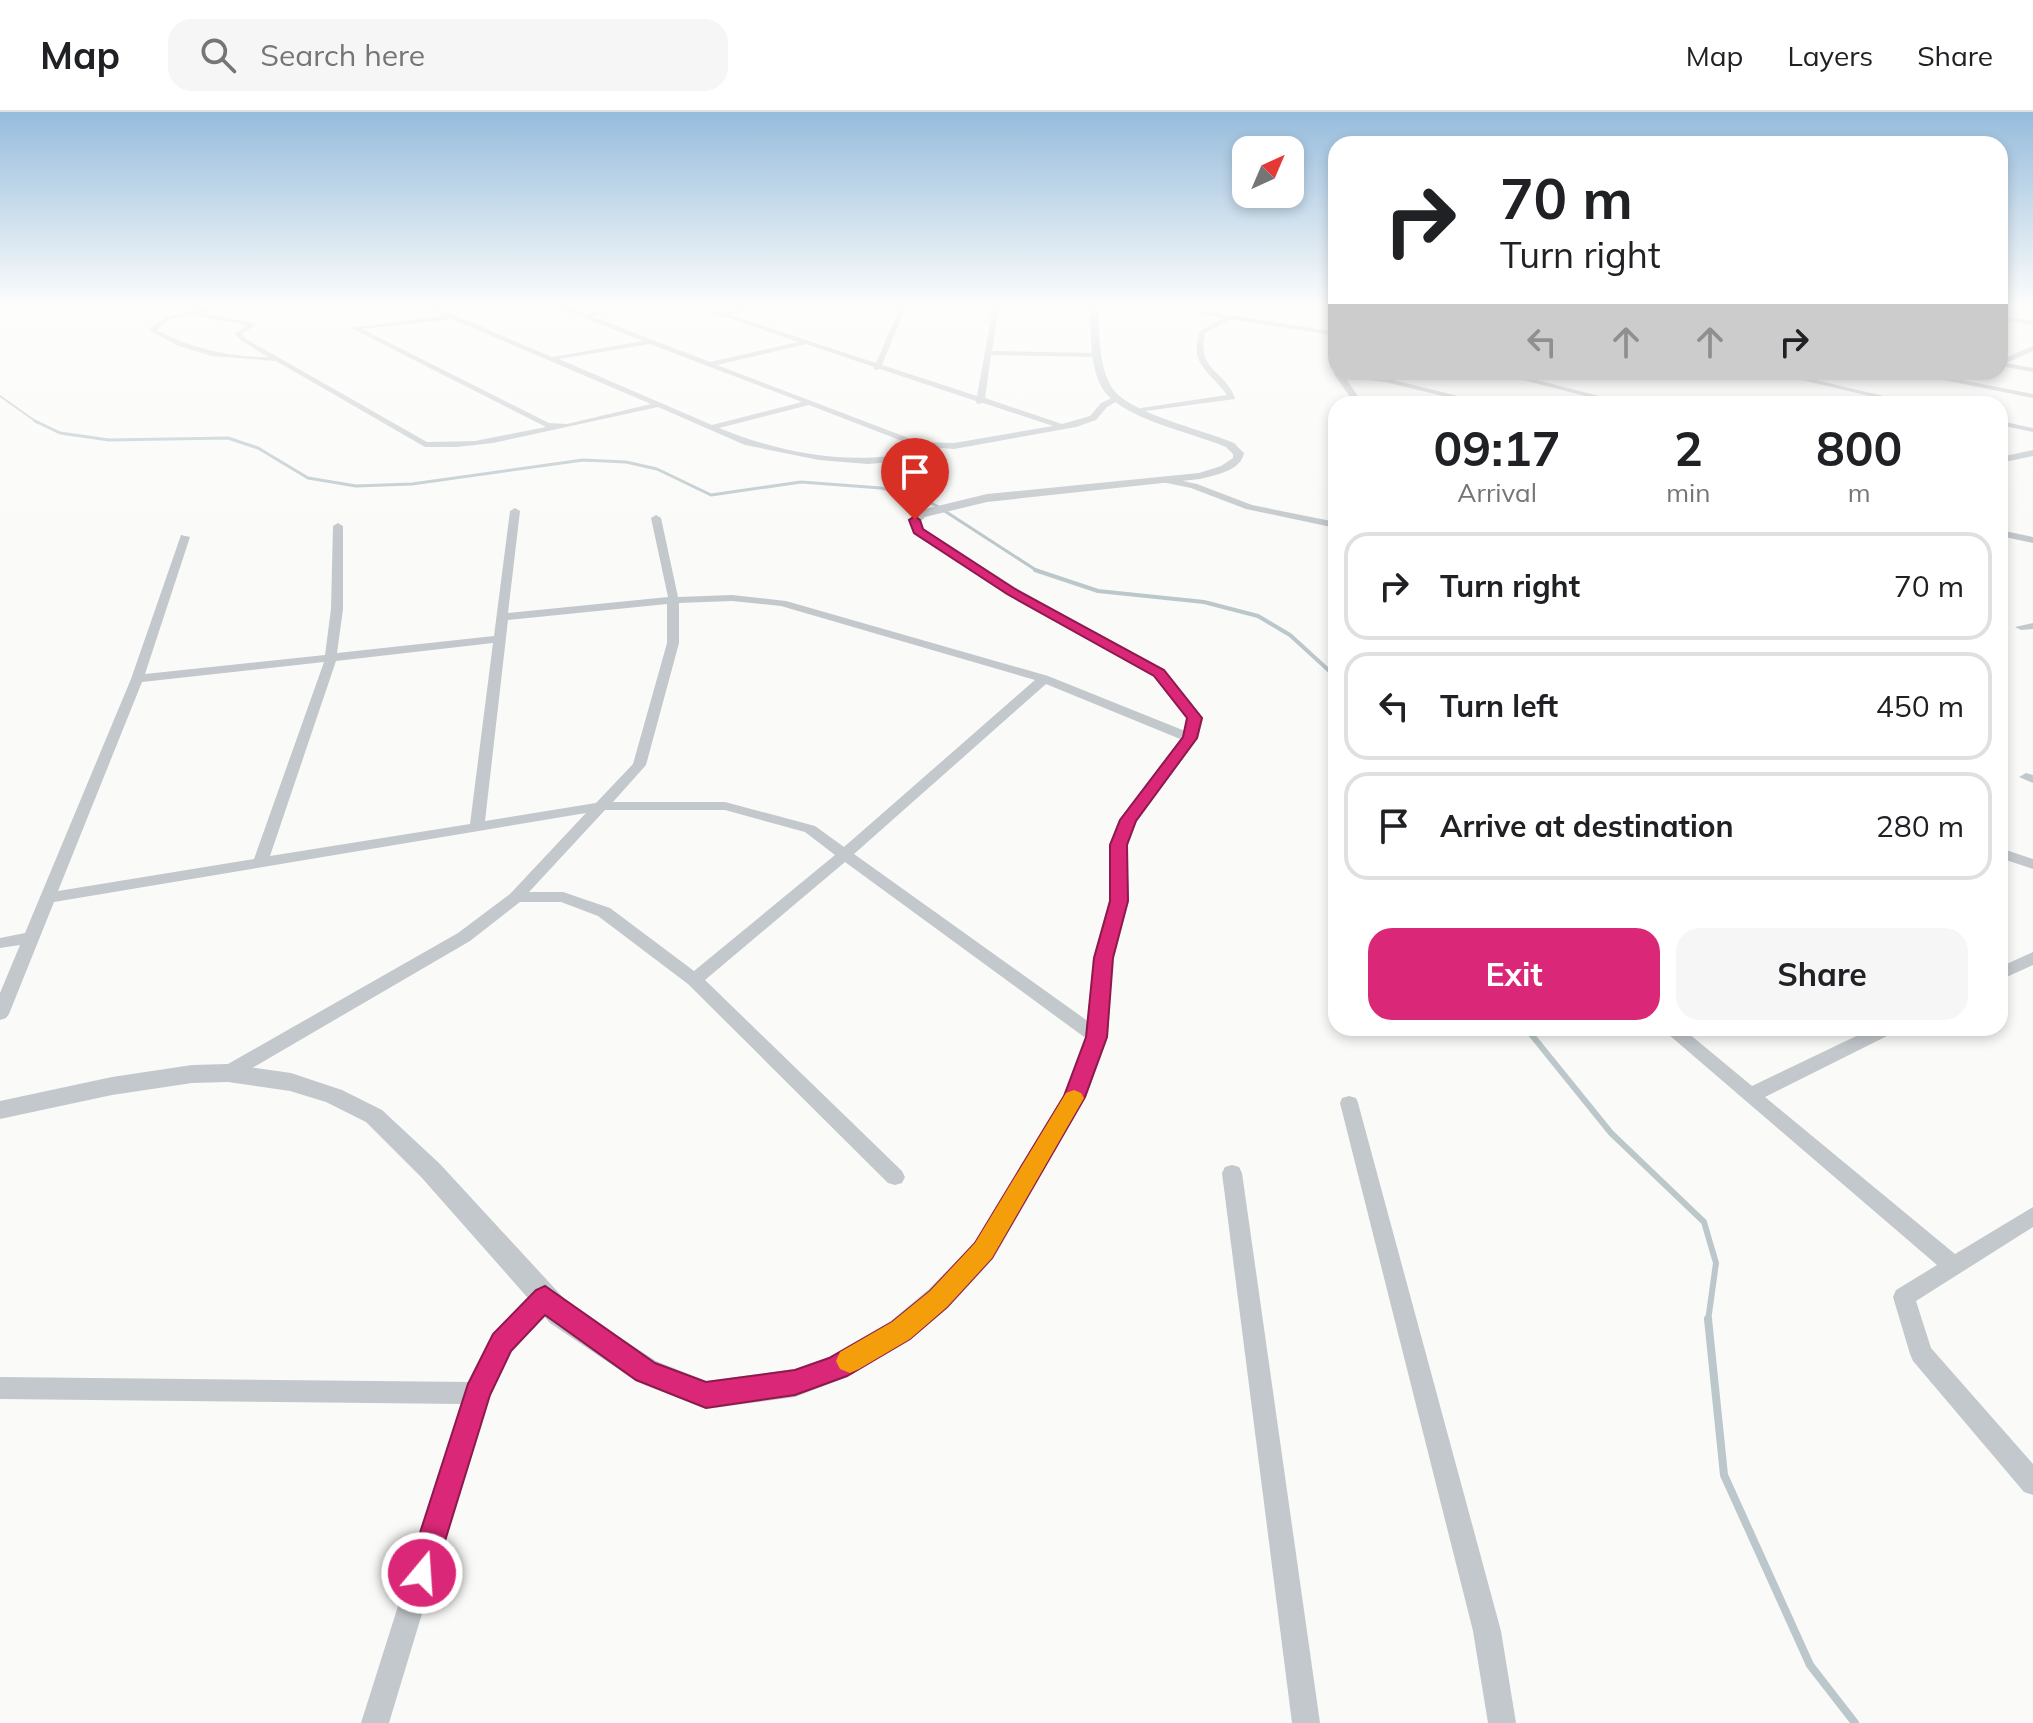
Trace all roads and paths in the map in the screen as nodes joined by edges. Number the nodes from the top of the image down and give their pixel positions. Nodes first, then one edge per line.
1 (319, 382) edge
2 (460, 382) edge
3 (606, 382) edge
4 (756, 382) edge
5 (920, 382) edge
6 (983, 382) edge
7 (1105, 382) edge
8 (1216, 382) edge
9 (1394, 382) edge
10 (1533, 382) edge
11 (1817, 382) edge
12 (1960, 382) edge
13 (1452, 396) edge
14 (1584, 396) edge
15 (1878, 396) edge
16 (2033, 396) edge
17 (1117, 399) junction
18 (980, 402) junction
19 (808, 403) junction
20 (658, 405) junction
21 (1141, 410) junction
22 (2008, 425) edge
23 (560, 426) junction
24 (712, 427) junction
25 (1064, 427) junction
26 (2033, 430) edge
27 (940, 448) junction
28 (2033, 453) edge
29 (2008, 458) edge
30 (1165, 480) junction
31 (515, 511) dead end
32 (656, 518) dead end
33 (1328, 523) edge
34 (338, 526) dead end
35 (2008, 535) edge
36 (185, 537) dead end
37 (2033, 540) edge
38 (673, 600) junction
39 (502, 617) junction
40 (499, 639) junction
41 (330, 659) junction
42 (137, 679) junction
43 (1044, 679) junction
44 (1190, 738) junction
45 (603, 806) junction
46 (477, 827) junction
47 (844, 855) junction
48 (2008, 856) edge
49 (260, 863) junction
50 (2033, 864) edge
51 (516, 897) junction
52 (46, 898) junction
53 (29, 938) junction
54 (0, 943) edge
55 (2033, 958) edge
56 (2008, 970) edge
57 (694, 980) junction
58 (0, 1014) edge
59 (1680, 1036) edge
60 (1873, 1036) edge
61 (1097, 1037) junction
62 (228, 1073) junction
63 (1751, 1095) junction
64 (1349, 1103) dead end
65 (0, 1110) edge
66 (1232, 1173) dead end
67 (895, 1177) dead end
68 (2033, 1216) edge
69 (1954, 1266) junction
70 (545, 1297) junction
71 (0, 1388) edge
72 (477, 1393) junction
73 (2033, 1483) edge
74 (375, 1723) edge
75 (1306, 1723) edge
76 (1502, 1723) edge

1 - 23 street
2 - 23 street
3 - 20 street
4 - 19 street
5 - 18 street
6 - 18 street
7 - 17 street
8 - 21 street
9 - 13 street
10 - 14 street
11 - 15 street
12 - 16 street
17 - 21 street
17 - 25 street
18 - 25 street
19 - 24 street
19 - 27 street
20 - 23 street
20 - 24 street
21 - 30 street
22 - 26 street
24 - 27 street
25 - 27 street
28 - 29 street
30 - 33 street
30 - 44 street
31 - 39 street
32 - 38 street
34 - 41 street
35 - 37 street
36 - 42 street
38 - 39 street
38 - 43 street
38 - 45 street
39 - 40 street
40 - 41 street
40 - 46 street
41 - 42 street
41 - 49 street
42 - 52 street
43 - 44 street
43 - 47 street
44 - 61 street
45 - 46 street
45 - 47 street
45 - 51 street
46 - 49 street
47 - 57 street
47 - 61 street
48 - 50 street
49 - 52 street
51 - 57 street
51 - 62 street
52 - 53 street
53 - 54 street
53 - 58 street
55 - 56 street
57 - 67 street
59 - 63 street
60 - 63 street
61 - 70 street
62 - 65 street
62 - 70 street
63 - 69 street
64 - 76 street
66 - 75 street
68 - 69 street
69 - 73 street
70 - 72 street
71 - 72 street
72 - 74 street

